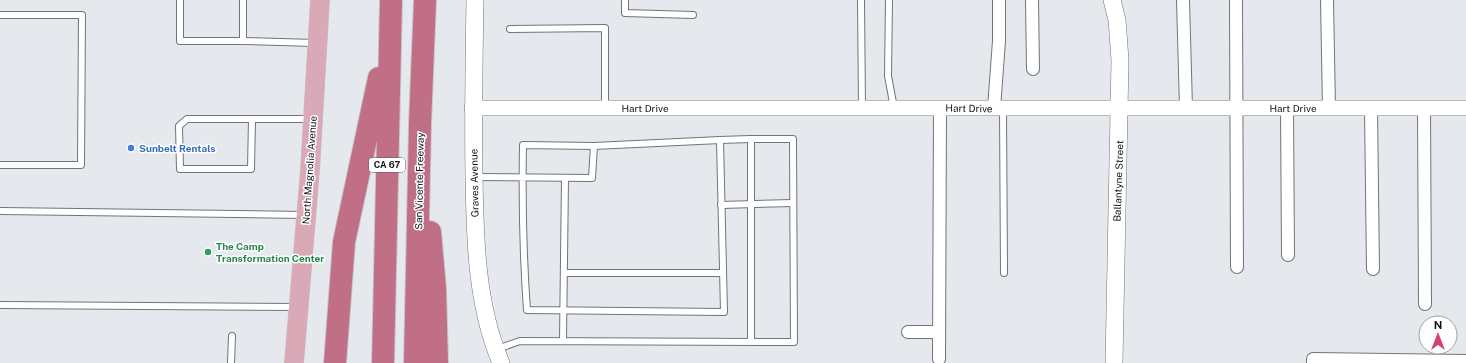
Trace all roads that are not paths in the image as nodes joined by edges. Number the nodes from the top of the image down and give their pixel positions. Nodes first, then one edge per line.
1 (180, 0) edge
2 (242, 0) edge
3 (320, 0) edge
4 (391, 0) edge
5 (425, 0) edge
6 (475, 0) edge
7 (625, 0) edge
8 (861, 0) edge
9 (889, 0) edge
10 (999, 0) edge
11 (1032, 0) edge
12 (1112, 0) edge
13 (1183, 0) edge
14 (1236, 0) edge
15 (1327, 0) edge
16 (0, 15) edge
17 (693, 15) dead end
18 (510, 29) dead end
19 (390, 30) junction
20 (243, 41) junction
21 (318, 43) junction
22 (1033, 69) dead end
23 (940, 107) junction
24 (472, 108) junction
25 (605, 108) junction
26 (862, 108) junction
27 (894, 108) junction
28 (999, 108) junction
29 (1120, 108) junction
30 (1186, 108) junction
31 (1237, 108) junction
32 (1287, 108) junction
33 (1329, 108) junction
34 (1371, 108) junction
35 (1424, 108) junction
36 (1466, 108) edge
37 (252, 119) junction
38 (313, 119) junction
39 (420, 124) junction
40 (751, 139) junction
41 (720, 140) junction
42 (594, 146) junction
43 (0, 165) edge
44 (474, 177) junction
45 (522, 178) junction
46 (566, 178) junction
47 (793, 203) junction
48 (751, 204) junction
49 (721, 205) junction
50 (0, 211) edge
51 (306, 215) junction
52 (1288, 255) dead end
53 (1238, 267) dead end
54 (1373, 269) dead end
55 (564, 273) junction
56 (723, 273) junction
57 (1004, 273) dead end
58 (385, 300) junction
59 (1425, 304) dead end
60 (0, 305) edge
61 (299, 307) junction
62 (564, 310) junction
63 (908, 332) dead end
64 (939, 332) junction
65 (232, 336) dead end
66 (563, 341) junction
67 (751, 342) junction
68 (499, 356) edge
69 (939, 359) dead end
70 (1466, 361) edge
71 (231, 363) edge
72 (294, 363) edge
73 (335, 363) edge
74 (380, 363) edge
75 (384, 363) edge
76 (415, 363) edge
77 (437, 363) edge
78 (1114, 363) edge
79 (1314, 363) edge

1 - 20 lane
2 - 20 lane
3 - 21 main road, North Magnolia Avenue
4 - 19 highway, CA 67
5 - 39 highway, San Vicente Freeway / CA 67
6 - 24 main road, Graves Avenue
7 - 17 lane
8 - 26 lane
9 - 27 lane
10 - 28 street
11 - 22 street
12 - 29 main road, Ballantyne Street
13 - 30 street
14 - 31 street
15 - 33 street
16 - 43 lane
18 - 25 lane
19 - 58 highway, CA 67
19 - 73 highway
20 - 21 lane
21 - 38 main road, North Magnolia Avenue
23 - 27 street, Hart Drive
23 - 28 street, Hart Drive
23 - 64 street
24 - 25 street, Hart Drive
24 - 44 main road, Graves Avenue
25 - 26 street, Hart Drive
26 - 27 street, Hart Drive
28 - 29 street, Hart Drive
28 - 57 lane
29 - 30 street, Hart Drive
29 - 78 main road, Ballantyne Street
30 - 31 street, Hart Drive
31 - 32 street, Hart Drive
31 - 53 street
32 - 33 street, Hart Drive
32 - 52 street
33 - 34 street, Hart Drive
34 - 35 street, Hart Drive
34 - 54 street
35 - 36 street, Hart Drive
35 - 59 street
37 - 37 lane
37 - 38 lane
38 - 51 main road, North Magnolia Avenue
39 - 76 highway, San Vicente Freeway / CA 67
39 - 77 highway
40 - 41 lane
40 - 47 lane
40 - 48 lane
41 - 42 lane
41 - 49 lane
42 - 45 lane
42 - 46 lane
44 - 45 lane
44 - 68 main road, Graves Avenue
45 - 46 lane
45 - 62 lane
46 - 55 lane
47 - 48 lane
47 - 67 lane
48 - 49 lane
48 - 67 lane
49 - 56 lane
50 - 51 lane
51 - 61 main road, North Magnolia Avenue
55 - 56 lane
55 - 62 lane
56 - 62 lane
58 - 74 highway
58 - 75 highway
60 - 61 lane
61 - 72 main road, North Magnolia Avenue
62 - 66 lane
63 - 64 street
64 - 69 street
65 - 71 lane
66 - 67 lane
66 - 68 lane
70 - 79 street

